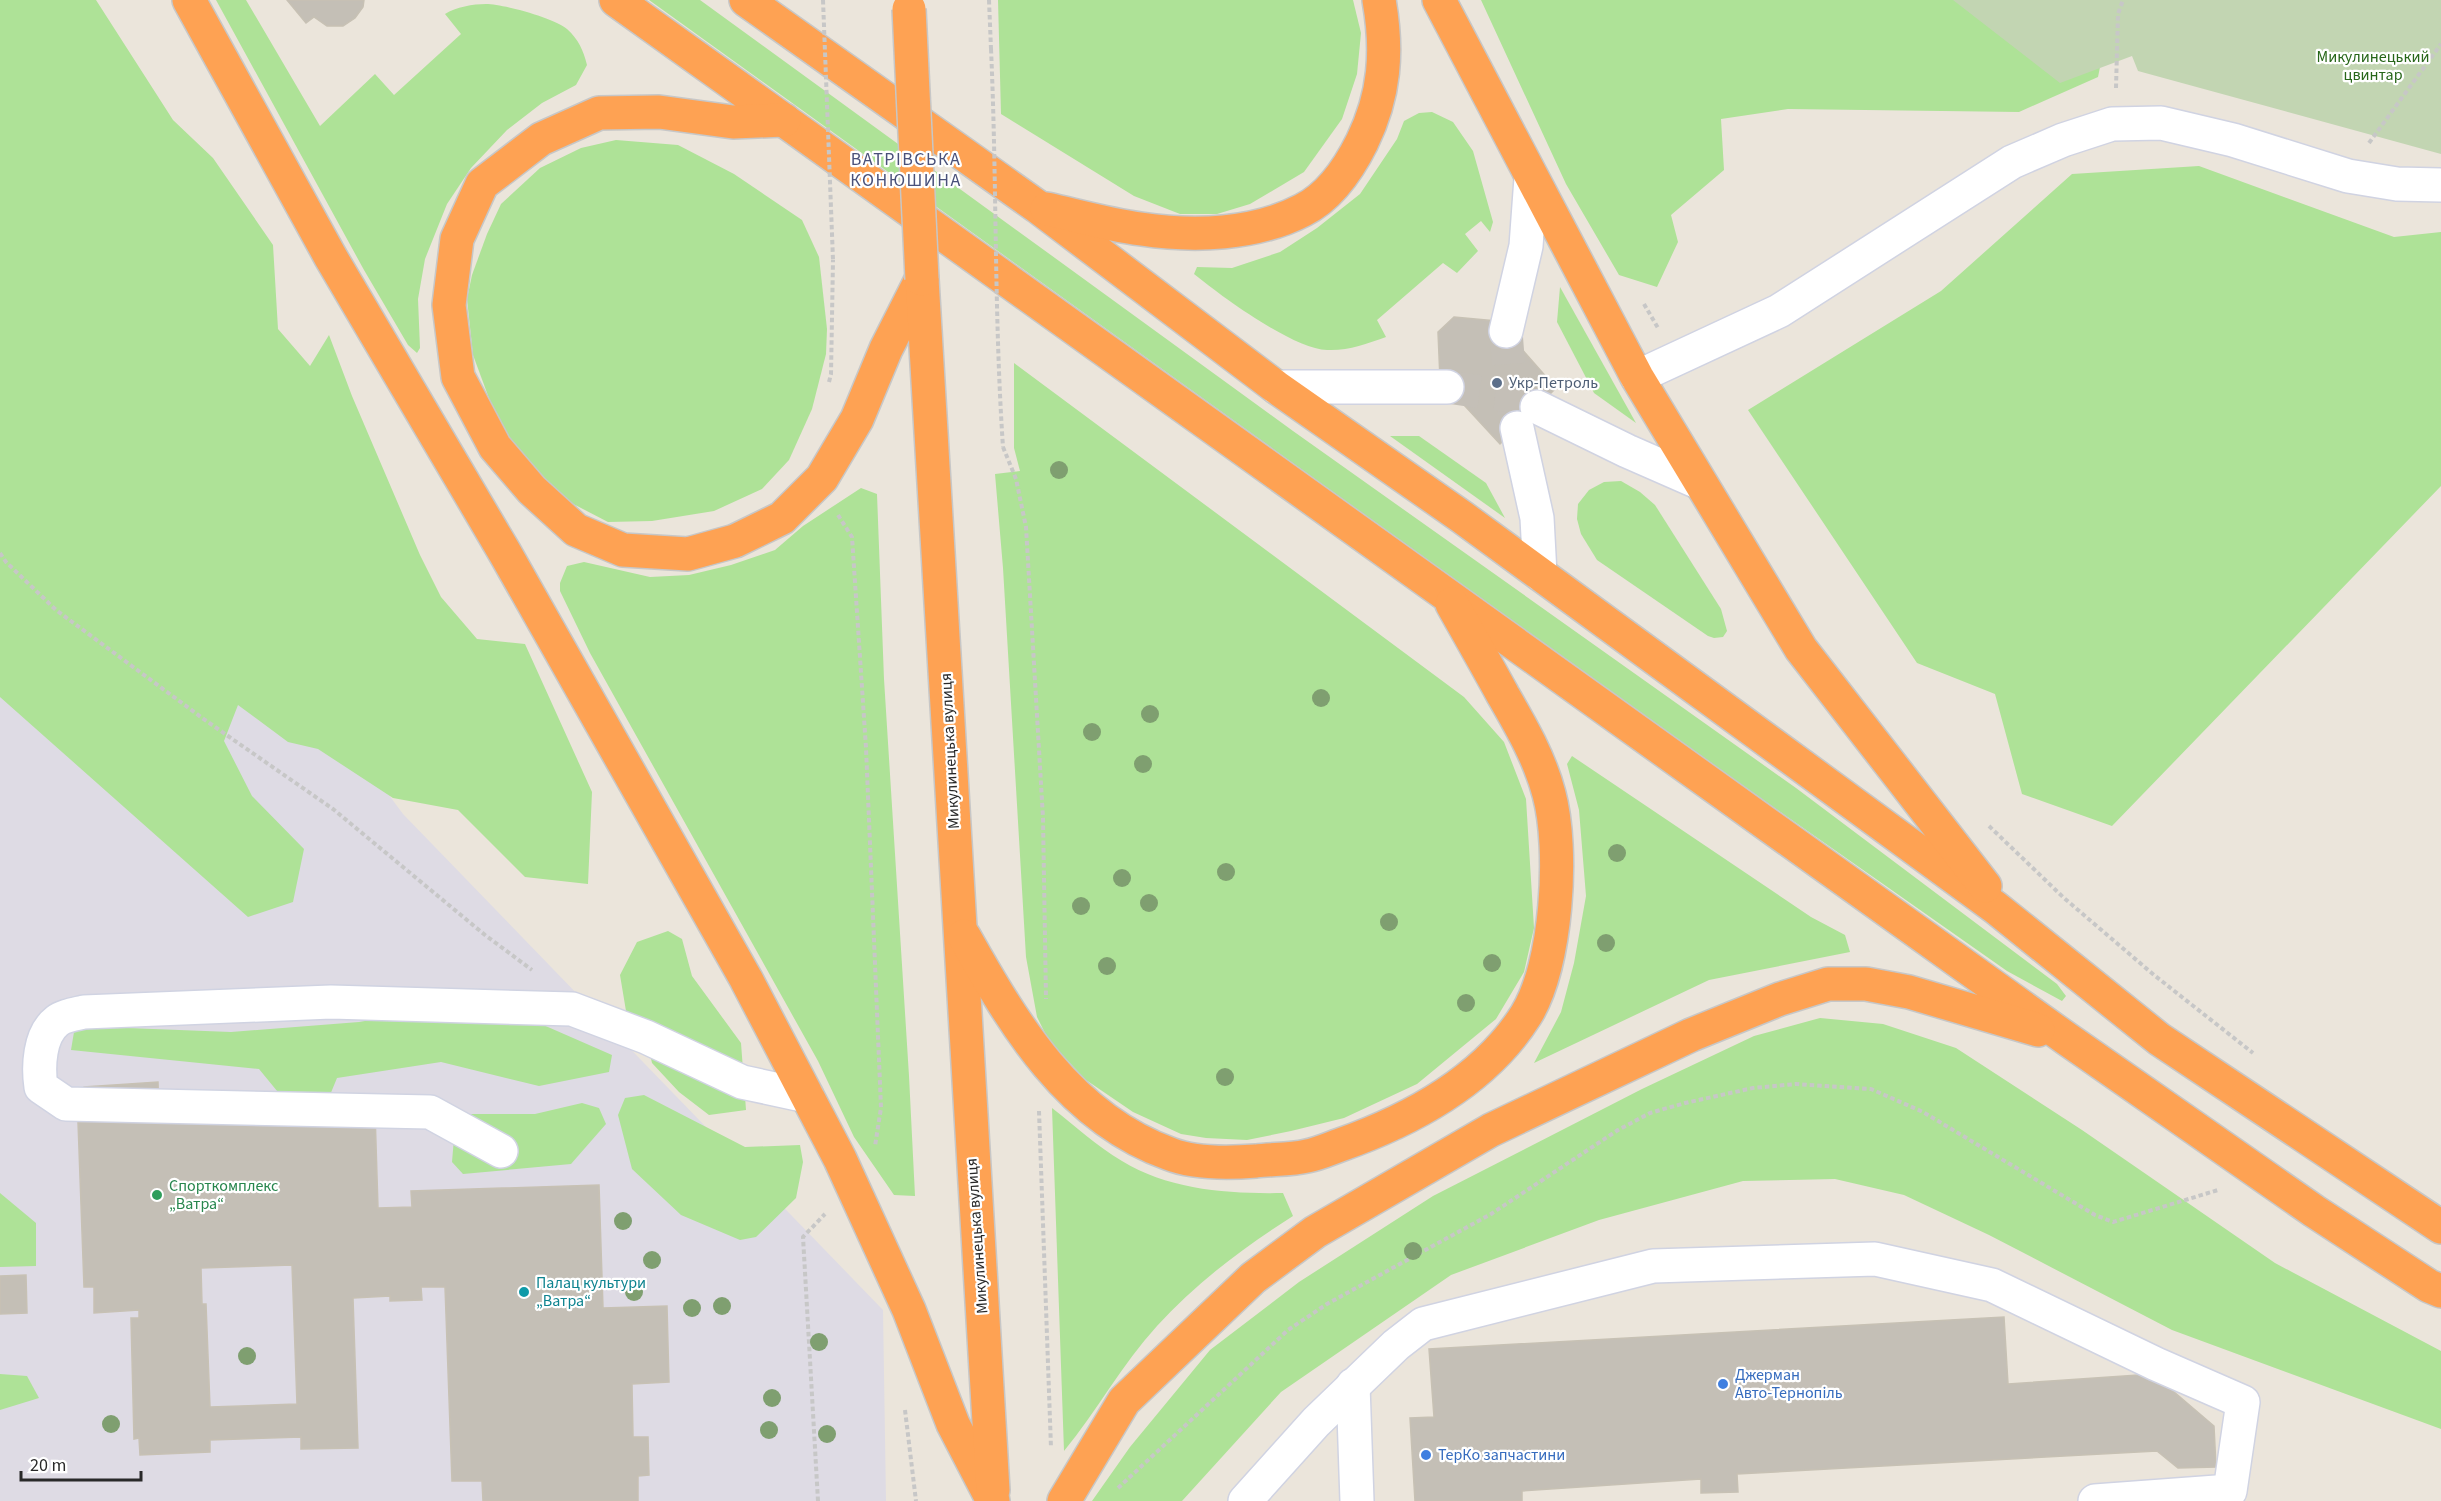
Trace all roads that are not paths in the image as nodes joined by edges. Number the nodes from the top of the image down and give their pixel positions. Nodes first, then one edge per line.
1 (189, 0) edge
2 (616, 0) edge
3 (746, 0) edge
4 (1379, 0) edge
5 (1439, 0) edge
6 (911, 3) edge
7 (784, 120) junction
8 (1531, 178) junction
9 (2441, 185) edge
10 (1038, 207) junction
11 (922, 279) junction
12 (1506, 331) tunnel mouth
13 (1637, 377) junction
14 (1276, 387) junction
15 (1447, 387) tunnel mouth
16 (1700, 483) junction
17 (1540, 574) junction
18 (1447, 595) junction
19 (2014, 923) junction
20 (960, 930) junction
21 (2067, 1039) junction
22 (807, 1096) junction
23 (501, 1151) dead end
24 (2441, 1227) edge
25 (2441, 1291) edge
26 (1353, 1385) junction
27 (993, 1501) edge
28 (1064, 1501) edge
29 (1245, 1501) edge
30 (1357, 1501) edge
31 (2095, 1501) edge

1 - 22 highway
2 - 7 highway
3 - 10 highway
4 - 10 highway
5 - 8 highway
6 - 11 highway, Микулинецька вулиця, bridge
7 - 11 highway
7 - 18 highway
8 - 12 street
8 - 13 highway
9 - 13 street
10 - 14 highway
11 - 20 highway, Микулинецька вулиця
13 - 16 highway
14 - 15 street
14 - 17 highway
16 - 17 street
16 - 19 highway
17 - 19 highway
18 - 20 highway
18 - 21 highway
19 - 24 highway
20 - 27 highway, Микулинецька вулиця
21 - 25 highway
21 - 28 highway
22 - 23 street
22 - 27 highway
26 - 29 street
26 - 30 street
26 - 31 street

